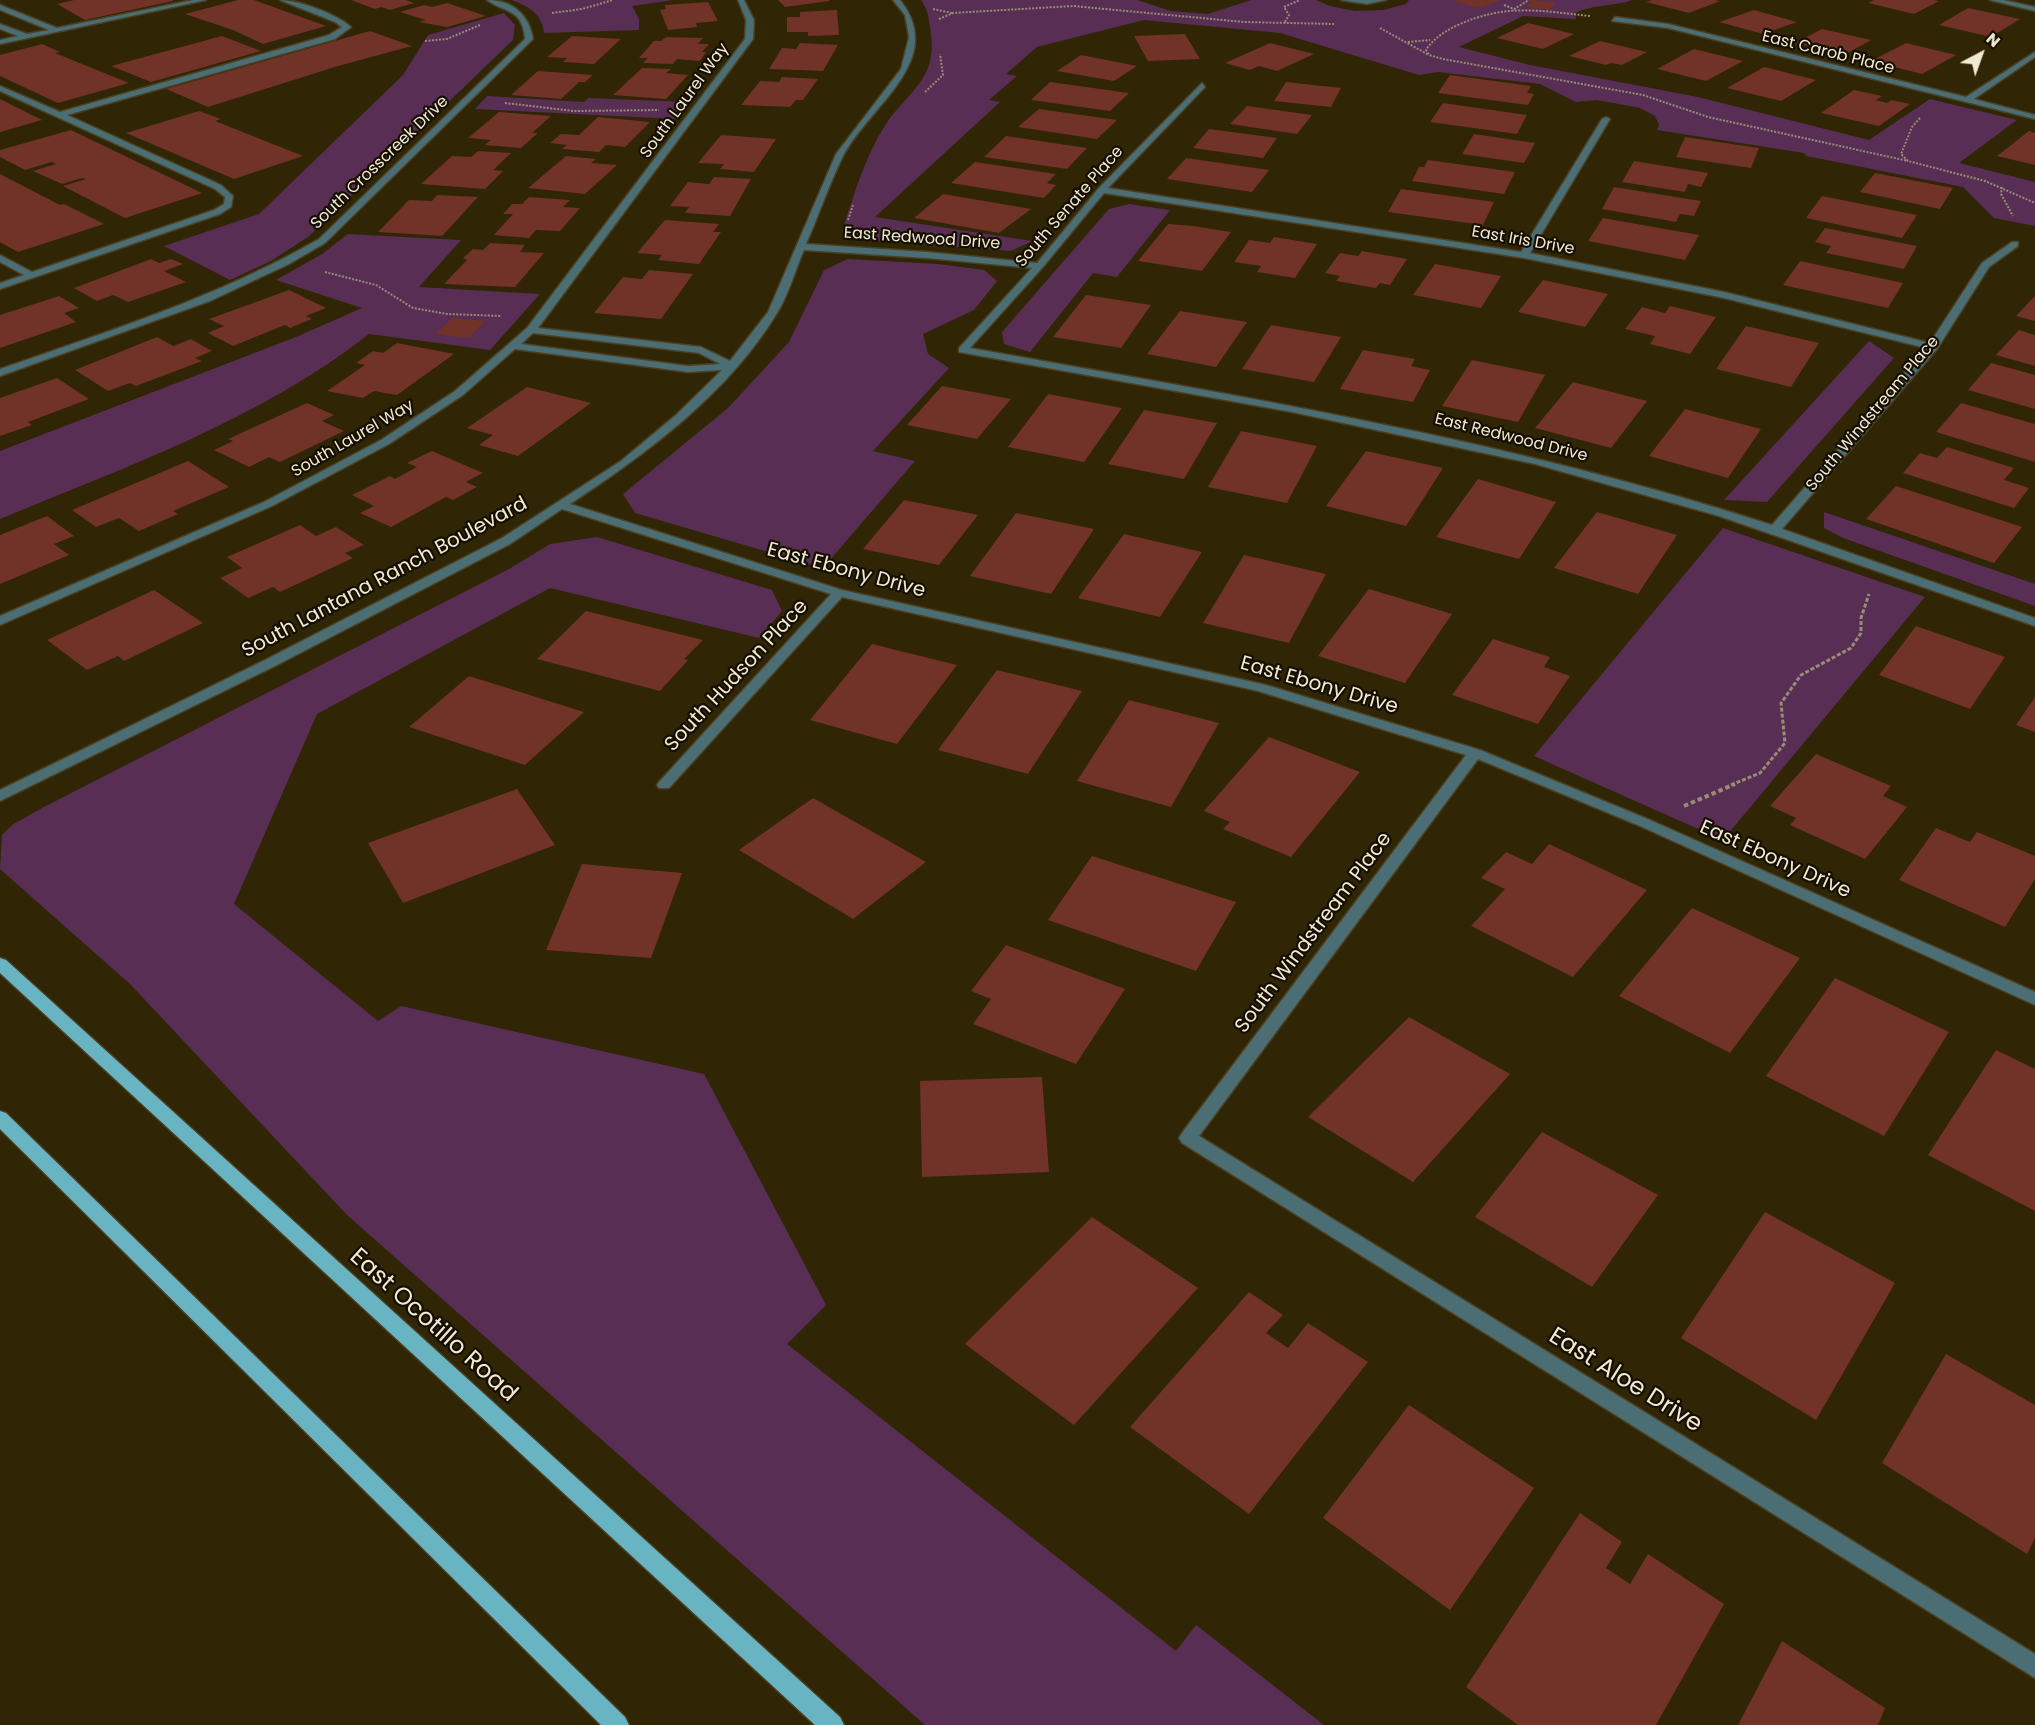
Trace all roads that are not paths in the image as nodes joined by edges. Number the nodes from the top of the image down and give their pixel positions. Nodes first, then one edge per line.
1 (203, 0) edge
2 (283, 0) edge
3 (490, 0) edge
4 (741, 0) edge
5 (896, 0) edge
6 (1344, 0) edge
7 (1383, 0) edge
8 (1993, 0) edge
9 (1, 9) edge
10 (2035, 9) edge
11 (1615, 19) road end
12 (0, 26) edge
13 (58, 31) junction
14 (27, 37) junction
15 (0, 42) edge
16 (2035, 54) edge
17 (1202, 85) dead end
18 (0, 88) edge
19 (1966, 101) junction
20 (60, 116) junction
21 (2035, 117) edge
22 (1606, 119) dead end
23 (1102, 190) junction
24 (2015, 244) dead end
25 (802, 248) junction
26 (1524, 255) junction
27 (0, 258) edge
28 (1039, 266) junction
29 (32, 275) junction
30 (0, 286) edge
31 (531, 330) junction
32 (514, 346) junction
33 (1932, 346) junction
34 (963, 350) joint
35 (732, 366) junction
36 (0, 373) edge
37 (560, 505) junction
38 (1774, 531) junction
39 (839, 593) junction
40 (0, 621) edge
41 (2035, 621) edge
42 (1474, 753) junction
43 (664, 784) dead end
44 (0, 796) edge
45 (0, 964) edge
46 (2035, 999) edge
47 (0, 1118) edge
48 (1188, 1138) joint
49 (2035, 1667) edge
50 (617, 1725) edge
51 (832, 1725) edge

1 - 13 street
2 - 20 street
3 - 36 street, South Crosscreek Drive
4 - 31 street, South Laurel Way
5 - 25 street, South Lantana Ranch Boulevard
6 - 7 street
8 - 10 street
9 - 13 street
11 - 19 street, East Carob Place
12 - 14 street
13 - 14 street
14 - 15 street
16 - 19 street
17 - 23 street, South Senate Place
18 - 20 street
19 - 21 street, East Carob Place
20 - 29 street
22 - 26 street
23 - 26 street, East Iris Drive
23 - 28 street, South Senate Place
24 - 33 street, South Windstream Place
25 - 28 street, East Redwood Drive
25 - 35 street, South Lantana Ranch Boulevard
26 - 33 street, East Iris Drive
27 - 29 street
28 - 34 street, South Senate Place
29 - 30 street
31 - 32 street, South Laurel Way
31 - 35 street
32 - 35 street
32 - 40 street, South Laurel Way
33 - 38 street, South Windstream Place
34 - 38 street, East Redwood Drive
35 - 37 street, South Lantana Ranch Boulevard
37 - 39 street, East Ebony Drive
37 - 44 street, South Lantana Ranch Boulevard
38 - 41 street, East Redwood Drive
39 - 42 street, East Ebony Drive
39 - 43 street, South Hudson Place
42 - 46 street, East Ebony Drive
42 - 48 street, South Windstream Place
45 - 51 main road, East Ocotillo Road
47 - 50 main road
48 - 49 street, East Aloe Drive

